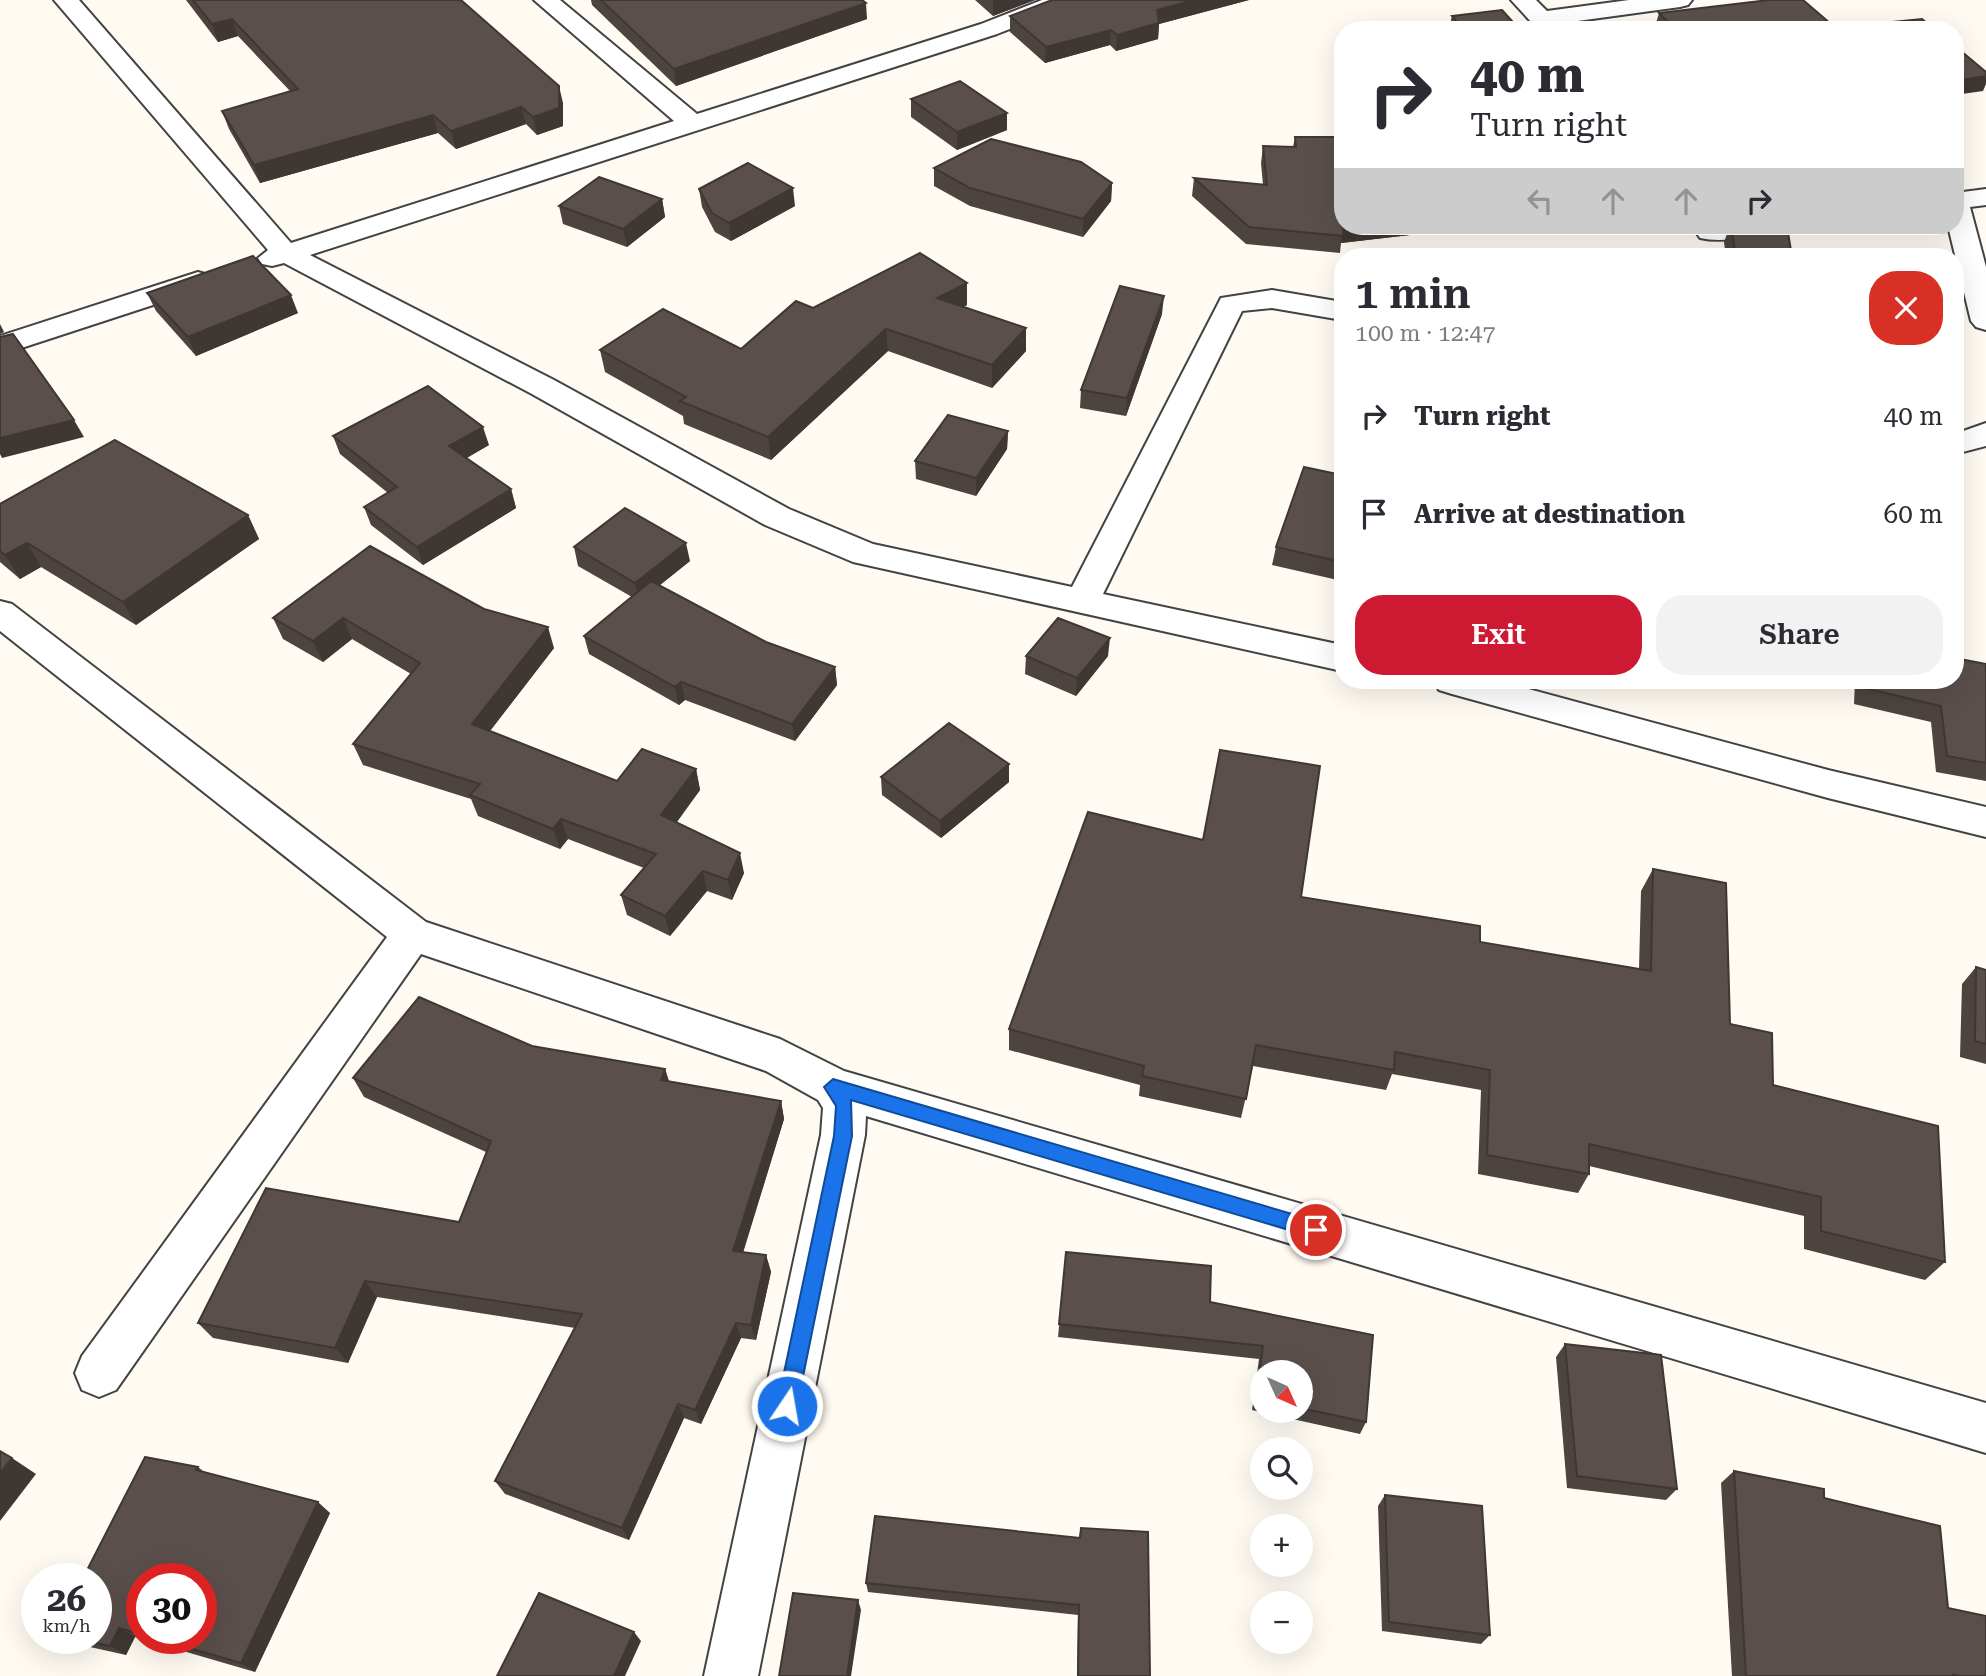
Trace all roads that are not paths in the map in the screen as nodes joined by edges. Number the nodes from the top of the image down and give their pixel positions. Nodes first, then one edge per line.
1 (66, 0) edge
2 (547, 0) edge
3 (1063, 0) edge
4 (1523, 0) edge
5 (1680, 0) edge
6 (1026, 6) edge
7 (1540, 21) edge
8 (1560, 21) edge
9 (692, 123) junction
10 (1986, 197) edge
11 (1964, 200) edge
12 (1964, 235) edge
13 (285, 253) junction
14 (1334, 310) edge
15 (1986, 320) edge
16 (0, 346) edge
17 (1986, 433) edge
18 (1964, 443) edge
19 (1081, 603) junction
20 (0, 613) edge
21 (1334, 656) edge
22 (1481, 689) edge
23 (1986, 822) edge
24 (412, 934) junction
25 (833, 1087) junction
26 (99, 1373) dead end
27 (1986, 1428) edge
28 (731, 1676) edge

1 - 13 street
2 - 9 street
3 - 6 street
4 - 7 street
5 - 8 street
6 - 9 street
9 - 13 street
10 - 11 street
12 - 15 street
13 - 16 street
13 - 19 street
14 - 19 street
17 - 18 street
19 - 21 street
20 - 24 street
22 - 23 street
24 - 25 street
24 - 26 street
25 - 27 street
25 - 28 street

